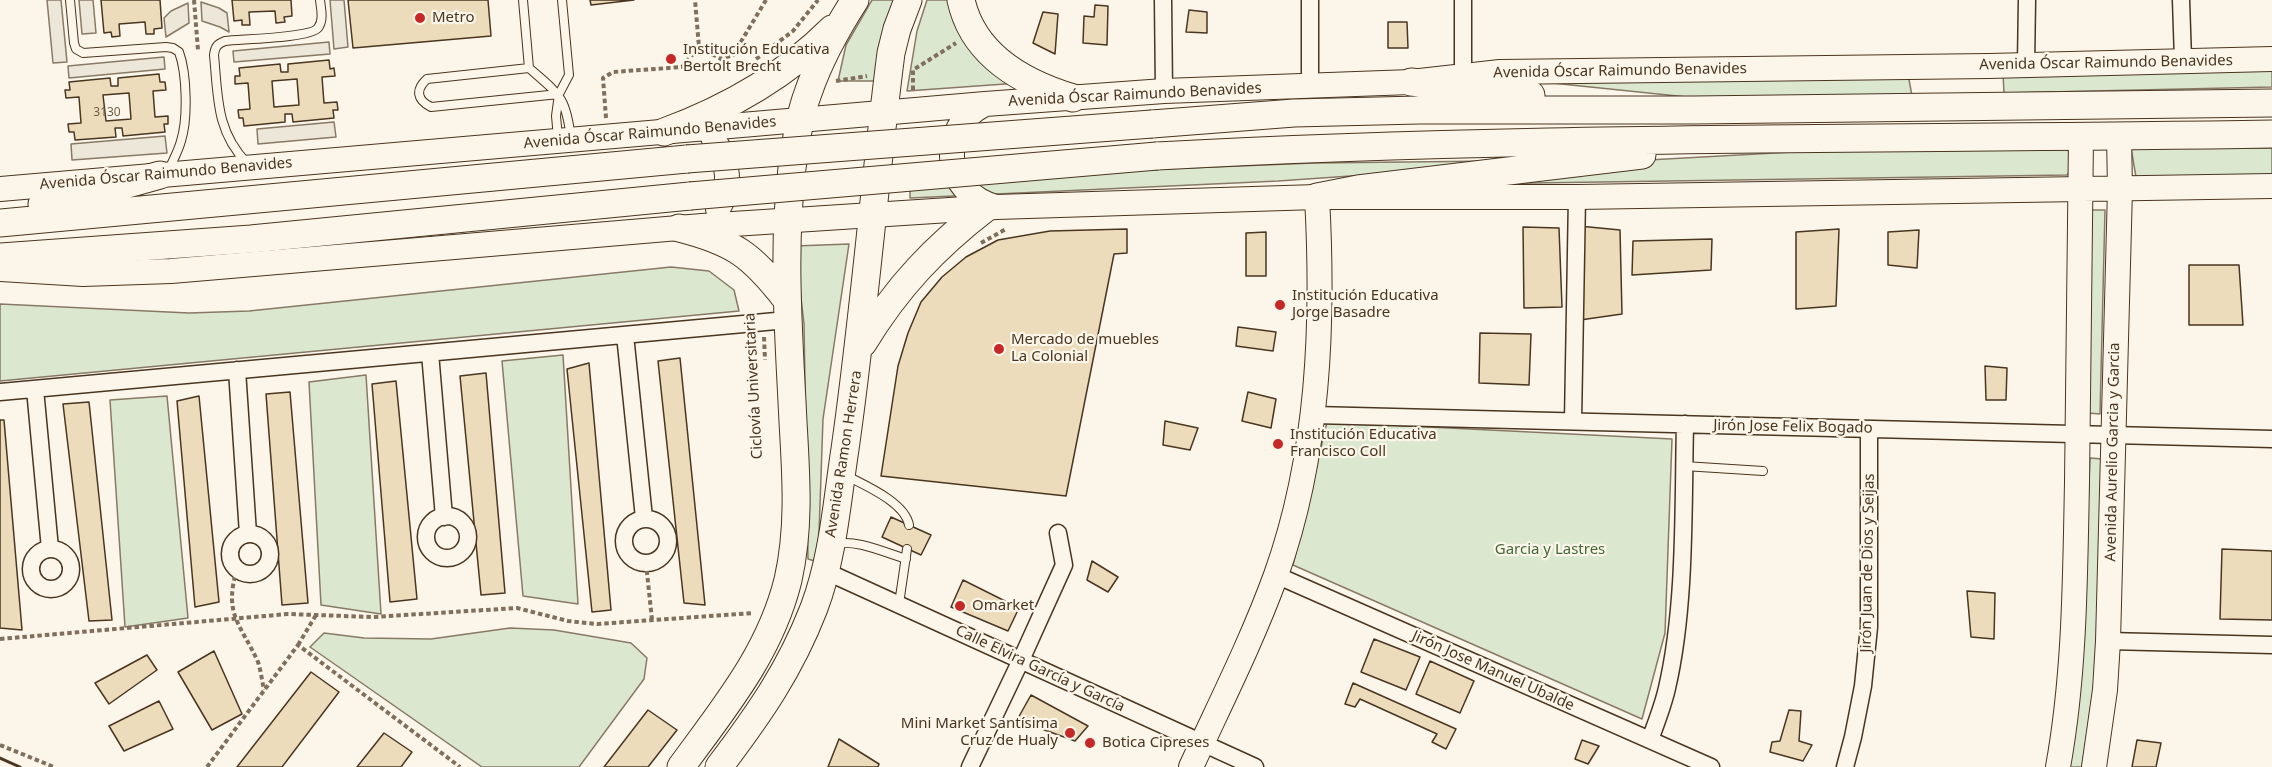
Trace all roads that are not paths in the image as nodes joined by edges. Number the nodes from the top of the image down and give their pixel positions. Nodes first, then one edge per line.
1 (70, 0) edge
2 (320, 0) edge
3 (523, 0) edge
4 (562, 0) edge
5 (908, 0) edge
6 (960, 0) edge
7 (1163, 0) edge
8 (1310, 0) edge
9 (1463, 0) edge
10 (2027, 0) edge
11 (2181, 0) edge
12 (849, 9) edge
13 (2272, 59) edge
14 (2183, 60) junction
15 (2026, 64) junction
16 (529, 68) junction
17 (1463, 76) junction
18 (1411, 82) junction
19 (1310, 85) junction
20 (1164, 91) junction
21 (559, 94) junction
22 (1073, 98) junction
23 (2272, 103) edge
24 (985, 104) junction
25 (1694, 110) junction
26 (884, 114) junction
27 (800, 121) junction
28 (700, 129) junction
29 (664, 132) junction
30 (2272, 134) edge
31 (2119, 136) junction
32 (2081, 137) junction
33 (1735, 139) junction
34 (565, 140) junction
35 (251, 166) junction
36 (163, 175) junction
37 (2272, 186) edge
38 (0, 189) edge
39 (2080, 189) junction
40 (2120, 189) junction
41 (1317, 197) junction
42 (1577, 197) junction
43 (992, 207) junction
44 (0, 209) edge
45 (874, 215) junction
46 (787, 220) junction
47 (0, 223) edge
48 (691, 227) junction
49 (0, 256) edge
50 (0, 269) edge
51 (778, 314) junction
52 (624, 335) junction
53 (860, 349) junction
54 (430, 352) junction
55 (237, 370) junction
56 (35, 389) junction
57 (0, 392) edge
58 (1314, 415) junction
59 (1572, 422) junction
60 (1685, 424) junction
61 (1869, 429) junction
62 (2078, 434) junction
63 (2113, 435) junction
64 (2272, 439) edge
65 (1684, 466) junction
66 (1763, 471) dead end
67 (841, 473) junction
68 (444, 517) dead end
69 (644, 518) junction
70 (909, 525) dead end
71 (1058, 533) dead end
72 (248, 534) junction
73 (50, 549) dead end
74 (908, 549) dead end
75 (827, 560) junction
76 (906, 560) junction
77 (1276, 575) junction
78 (899, 604) junction
79 (2108, 640) junction
80 (2272, 645) edge
81 (1021, 660) junction
82 (1650, 740) junction
83 (1202, 743) junction
84 (681, 767) edge
85 (719, 767) edge
86 (970, 767) edge
87 (1191, 767) edge
88 (1255, 767) edge
89 (1711, 767) edge
90 (1845, 767) edge
91 (2058, 767) edge
92 (2094, 767) edge

1 - 36 lane
2 - 35 lane
3 - 16 lane
4 - 21 lane
5 - 26 main road, Avenida Ramon Herrera
6 - 22 main road
7 - 20 street
8 - 19 street
9 - 17 street
10 - 15 street
11 - 14 street
12 - 27 main road
12 - 29 main road
13 - 14 main road, Avenida Óscar Raimundo Benavides
14 - 15 main road, Avenida Óscar Raimundo Benavides
15 - 17 main road, Avenida Óscar Raimundo Benavides
16 - 21 lane
16 - 21 lane
17 - 18 main road, Avenida Óscar Raimundo Benavides
18 - 19 main road, Avenida Óscar Raimundo Benavides
18 - 25 main road
19 - 20 main road, Avenida Óscar Raimundo Benavides
20 - 22 main road, Avenida Óscar Raimundo Benavides
21 - 34 lane
21 - 34 lane
22 - 24 main road, Avenida Óscar Raimundo Benavides
23 - 25 main road, Avenida Óscar Raimundo Benavides
24 - 26 main road, Avenida Óscar Raimundo Benavides
24 - 43 main road
25 - 47 main road, Avenida Óscar Raimundo Benavides, bridge
26 - 27 main road, Avenida Óscar Raimundo Benavides
26 - 45 main road, Avenida Ramon Herrera
27 - 28 main road, Avenida Óscar Raimundo Benavides
27 - 46 main road
28 - 29 main road, Avenida Óscar Raimundo Benavides
28 - 48 main road
29 - 34 main road, Avenida Óscar Raimundo Benavides
30 - 31 main road
31 - 32 main road
31 - 40 main road, Avenida Aurelio Garcia y Garcia
32 - 33 main road
32 - 39 main road
33 - 41 main road
33 - 49 main road, bridge
34 - 35 main road, Avenida Óscar Raimundo Benavides
35 - 36 main road, Avenida Óscar Raimundo Benavides
36 - 38 main road, Avenida Óscar Raimundo Benavides
36 - 44 main road
37 - 40 main road
39 - 40 main road
39 - 42 main road
39 - 62 main road
40 - 63 main road, Avenida Aurelio Garcia y Garcia
41 - 42 main road
41 - 43 main road
41 - 58 main road
42 - 59 street
43 - 45 main road
43 - 53 main road
45 - 46 main road
45 - 53 main road, Avenida Ramon Herrera
46 - 48 main road
46 - 51 main road
48 - 50 main road
48 - 51 main road
51 - 52 street
51 - 84 main road
52 - 54 street
52 - 69 street
53 - 67 main road, Avenida Ramon Herrera
54 - 55 street
54 - 68 street
55 - 56 street
55 - 72 street
56 - 57 street
56 - 73 street
58 - 59 street, Jirón Jose Felix Bogado
58 - 77 main road
59 - 60 street, Jirón Jose Felix Bogado
60 - 61 street, Jirón Jose Felix Bogado
60 - 65 street
61 - 62 street, Jirón Jose Felix Bogado
61 - 90 street, Jirón Juan de Dios y Seijas
62 - 63 street, Jirón Jose Felix Bogado
62 - 91 main road
63 - 64 street, Jirón Jose Felix Bogado
63 - 79 main road, Avenida Aurelio Garcia y Garcia
65 - 66 lane
65 - 82 street
67 - 70 lane
67 - 75 main road, Avenida Ramon Herrera
69 - 69 street
71 - 81 street
72 - 72 street
74 - 76 lane
75 - 76 lane
75 - 78 street, Calle Elvira García y García
75 - 85 main road, Avenida Ramon Herrera
76 - 78 lane
77 - 82 street, Jirón Jose Manuel Ubalde
77 - 83 main road
78 - 81 street, Calle Elvira García y García
79 - 80 street
79 - 92 main road, Avenida Aurelio Garcia y Garcia
81 - 83 street, Calle Elvira García y García
81 - 86 street
82 - 89 street, Jirón Jose Manuel Ubalde
83 - 87 main road
83 - 88 street, Calle Elvira García y García

